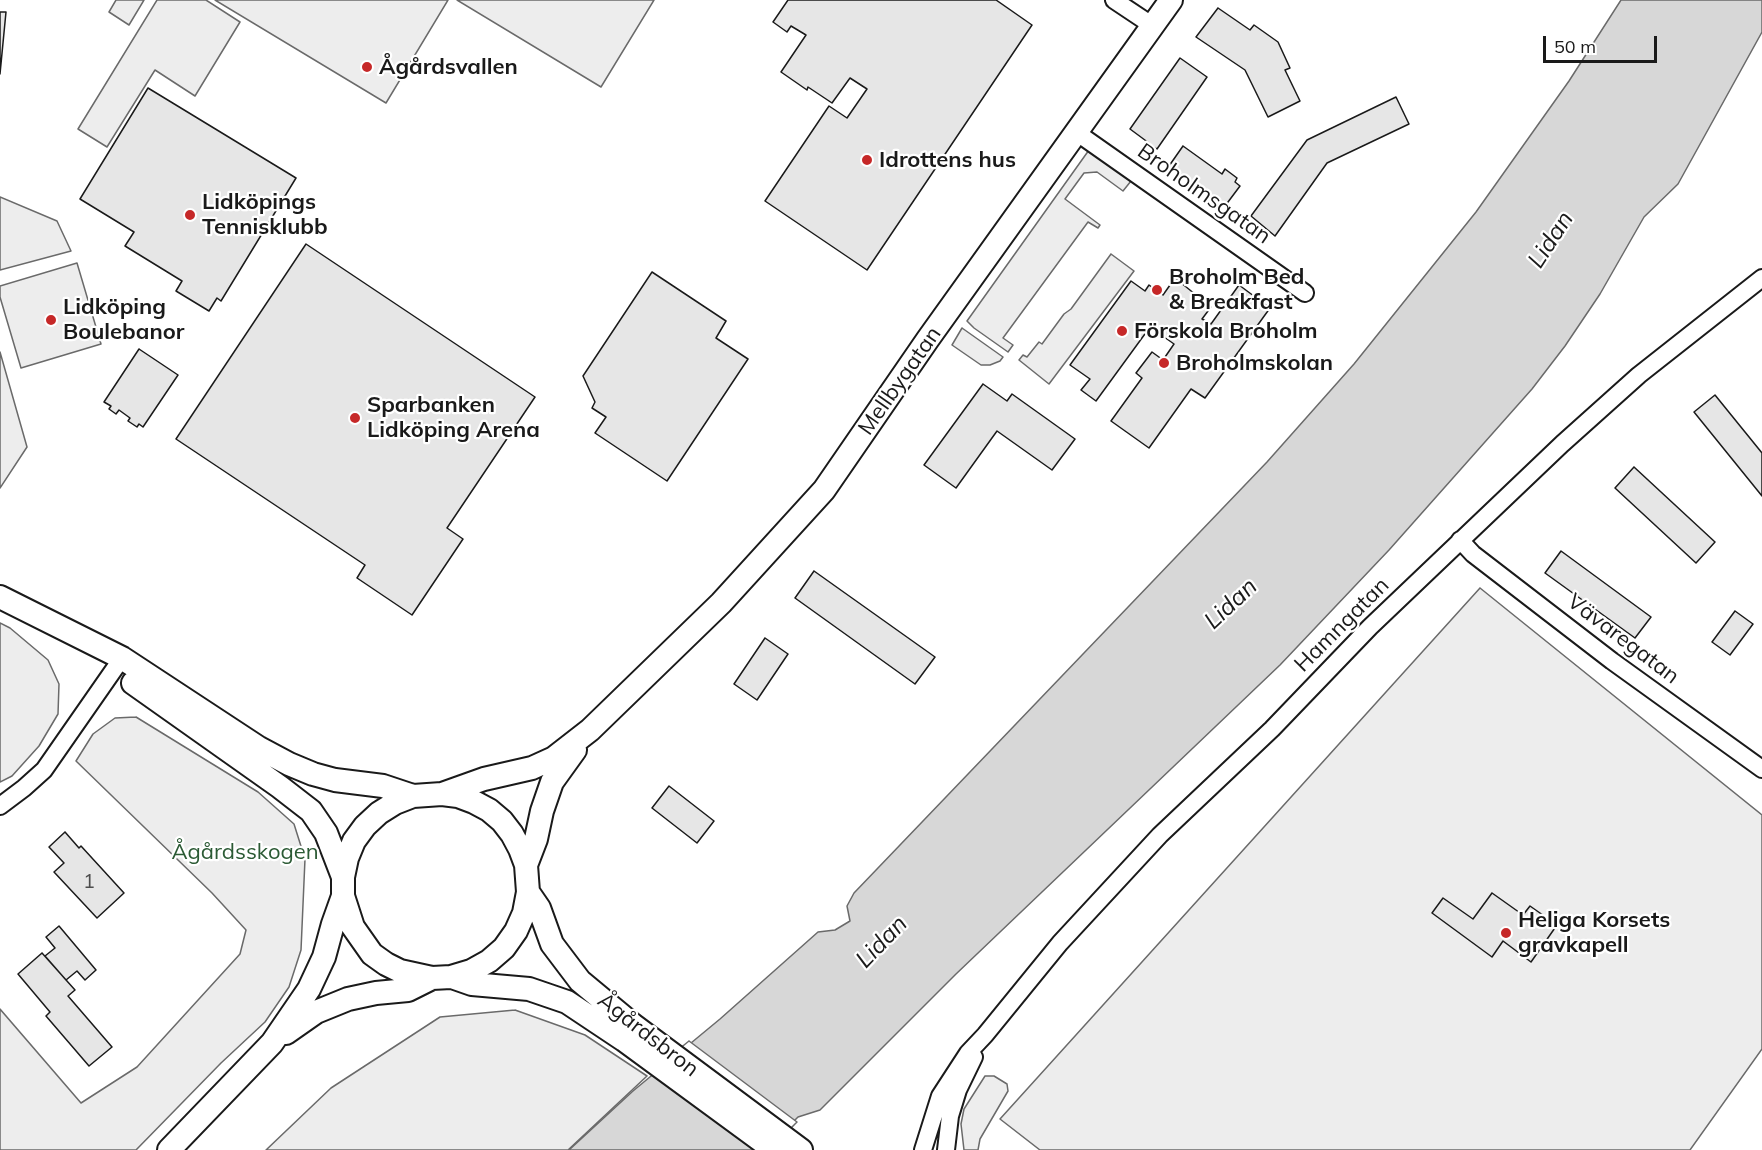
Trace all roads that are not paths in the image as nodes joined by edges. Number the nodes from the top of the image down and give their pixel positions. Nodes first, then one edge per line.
1 (1114, 0) edge
2 (1171, 0) edge
3 (1153, 26) junction
4 (1076, 132) junction
5 (1762, 278) edge
6 (1305, 293) dead end
7 (1460, 540) junction
8 (3, 599) edge
9 (118, 664) junction
10 (590, 730) junction
11 (1762, 769) edge
12 (442, 794) junction
13 (413, 796) junction
14 (0, 806) edge
15 (526, 865) junction
16 (343, 886) junction
17 (528, 892) junction
18 (442, 978) junction
19 (628, 1033) junction
20 (985, 1035) junction
21 (272, 1043) junction
22 (170, 1150) edge
23 (774, 1150) edge
24 (801, 1150) edge
25 (923, 1150) edge
26 (946, 1150) edge

1 - 3 street
2 - 3 main road, Mellbygatan
3 - 4 main road, Mellbygatan
4 - 6 street, Broholmsgatan
4 - 10 main road, Mellbygatan
5 - 7 street, Hamngatan
7 - 11 street, Vävaregatan
7 - 20 street, Hamngatan
8 - 9 main road
9 - 13 main road
9 - 14 street
9 - 16 main road
10 - 12 main road, Mellbygatan
10 - 15 main road, Mellbygatan
12 - 13 main road
12 - 15 main road
13 - 16 main road
15 - 17 main road
16 - 18 main road
16 - 21 main road
17 - 18 main road
17 - 19 main road, Ågårdsbron
18 - 19 main road, Ågårdsbron
18 - 21 main road
19 - 23 main road, Ågårdsbron
19 - 24 main road, Ågårdsbron
20 - 25 street
20 - 26 street
21 - 22 main road

